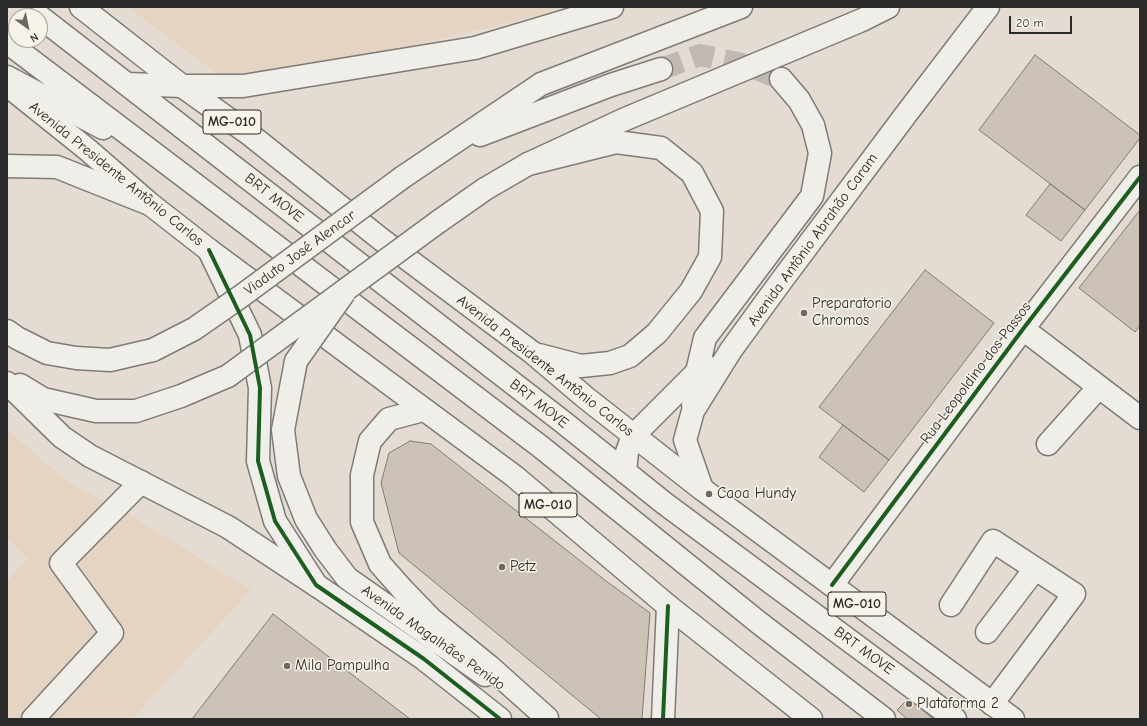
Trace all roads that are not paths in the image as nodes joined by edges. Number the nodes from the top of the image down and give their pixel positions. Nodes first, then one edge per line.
1 (80, 7) edge
2 (612, 7) edge
3 (741, 7) edge
4 (888, 7) edge
5 (988, 7) edge
6 (48, 24) edge
7 (7, 42) edge
8 (661, 69) tunnel mouth
9 (7, 77) edge
10 (781, 79) tunnel mouth
11 (127, 84) junction
12 (7, 85) edge
13 (182, 86) junction
14 (444, 149) junction
15 (161, 159) junction
16 (528, 164) junction
17 (7, 166) edge
18 (1140, 177) edge
19 (150, 204) junction
20 (209, 250) junction
21 (347, 288) junction
22 (1023, 329) junction
23 (7, 331) edge
24 (731, 350) junction
25 (533, 353) junction
26 (697, 372) junction
27 (7, 377) edge
28 (7, 383) edge
29 (1099, 387) junction
30 (423, 410) junction
31 (693, 411) junction
32 (1140, 418) edge
33 (633, 436) junction
34 (1048, 444) dead end
35 (625, 472) junction
36 (141, 482) junction
37 (702, 489) junction
38 (1035, 569) junction
39 (316, 585) junction
40 (832, 585) junction
41 (668, 606) junction
42 (951, 606) dead end
43 (987, 632) dead end
44 (992, 704) junction
45 (548, 718) edge
46 (32, 719) edge
47 (500, 719) edge
48 (663, 719) edge
49 (811, 719) edge
50 (884, 719) edge
51 (955, 719) edge
52 (1013, 719) edge

1 - 13 main road, Avenida Presidente Antônio Carlos / MG-010
2 - 13 main road
3 - 14 main road
4 - 16 main road
5 - 24 main road, Avenida Antônio Abrahão Caram
6 - 11 main road, BRT MOVE
7 - 15 main road
8 - 14 main road
9 - 15 main road
10 - 26 main road
11 - 13 main road
11 - 35 main road, BRT MOVE
12 - 19 main road, Avenida Presidente Antônio Carlos / MG-010
13 - 25 main road, Avenida Presidente Antônio Carlos / MG-010
14 - 23 main road, Viaduto José Alencar, bridge
15 - 50 main road
16 - 21 main road, bridge
16 - 25 main road
17 - 19 main road
18 - 22 main road, Rua Leopoldino dos Passos
19 - 20 main road, Avenida Presidente Antônio Carlos / MG-010
20 - 30 main road, Avenida Presidente Antônio Carlos / MG-010
20 - 39 main road, Avenida Magalhães Penido
21 - 27 main road, bridge
21 - 45 main road, Avenida Magalhães Penido, bridge
22 - 29 main road
22 - 40 main road, Rua Leopoldino dos Passos
24 - 26 main road
24 - 31 main road, Avenida Antônio Abrahão Caram
25 - 33 main road, Avenida Presidente Antônio Carlos / MG-010
26 - 31 main road
26 - 33 main road
28 - 36 main road
29 - 32 main road
29 - 34 main road
30 - 41 main road, Avenida Presidente Antônio Carlos / MG-010
30 - 45 main road
31 - 37 main road, Avenida Antônio Abrahão Caram
33 - 35 main road
33 - 37 main road, Avenida Presidente Antônio Carlos / MG-010
35 - 51 main road, BRT MOVE
36 - 39 main road
36 - 46 main road
37 - 40 main road, Avenida Presidente Antônio Carlos / MG-010
38 - 42 main road
38 - 43 main road
38 - 44 main road
39 - 47 main road, Avenida Magalhães Penido
40 - 44 main road, Avenida Presidente Antônio Carlos / MG-010
41 - 48 main road
41 - 49 main road, Avenida Presidente Antônio Carlos / MG-010
44 - 52 main road, Avenida Presidente Antônio Carlos / MG-010

